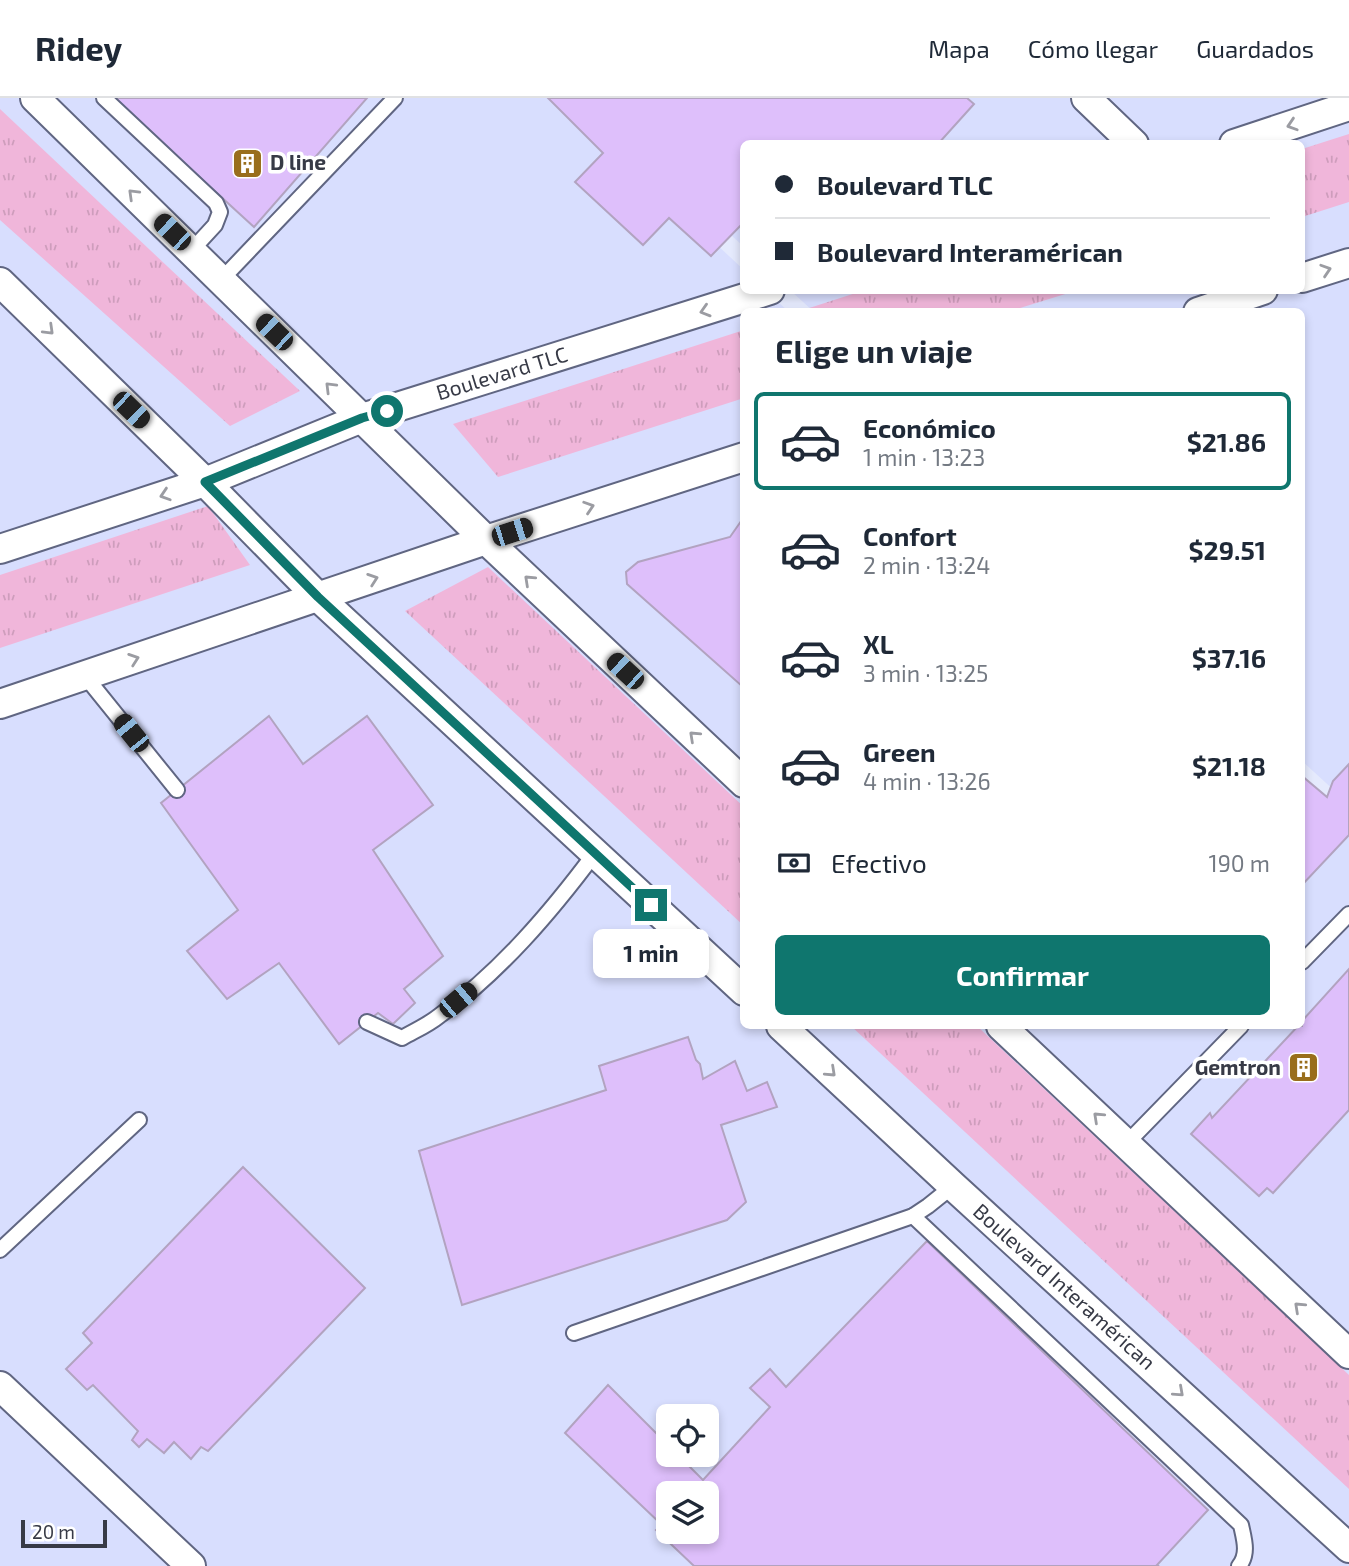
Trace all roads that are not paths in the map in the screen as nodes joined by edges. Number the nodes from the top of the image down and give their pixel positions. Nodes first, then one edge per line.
1 (35, 98) edge
2 (104, 98) edge
3 (396, 98) edge
4 (1086, 98) edge
5 (1349, 106) edge
6 (1130, 140) edge
7 (1246, 140) edge
8 (191, 251) junction
9 (1349, 263) edge
10 (1305, 277) edge
11 (221, 280) junction
12 (0, 282) edge
13 (757, 294) edge
14 (1251, 294) edge
15 (1210, 308) edge
16 (362, 418) junction
17 (740, 458) edge
18 (205, 482) junction
19 (486, 540) junction
20 (0, 549) edge
21 (318, 597) junction
22 (85, 676) junction
23 (0, 704) edge
24 (740, 779) edge
25 (177, 790) dead end
26 (595, 853) junction
27 (1349, 914) edge
28 (1305, 959) edge
29 (740, 987) edge
30 (367, 1022) dead end
31 (784, 1029) edge
32 (1003, 1029) edge
33 (1238, 1029) edge
34 (139, 1120) dead end
35 (1126, 1144) junction
36 (954, 1186) junction
37 (913, 1216) junction
38 (0, 1250) edge
39 (574, 1333) dead end
40 (1349, 1354) edge
41 (0, 1386) edge
42 (1349, 1548) edge
43 (191, 1566) edge
44 (1239, 1566) edge

8 -> 1 street
2 - 8 lane
3 - 11 lane
4 - 6 street
5 -> 7 street
8 - 11 street
10 -> 9 street
16 -> 11 street
12 -> 18 street
13 -> 16 street, Boulevard TLC
14 - 15 street
16 - 18 street, Boulevard TLC
16 - 19 street
19 -> 17 street
18 -> 20 street, Boulevard TLC
18 - 21 street
21 -> 19 street
24 -> 19 street
22 -> 21 street
21 - 26 street
22 - 23 street
22 - 25 lane
26 - 29 street
26 - 30 lane
27 - 28 lane
31 -> 36 street, Boulevard Interamérican
35 -> 32 street
33 - 35 lane
34 - 38 lane
40 -> 35 street
36 - 37 lane
36 -> 42 street, Boulevard Interamérican
37 - 39 lane
37 - 44 lane
41 - 43 street

